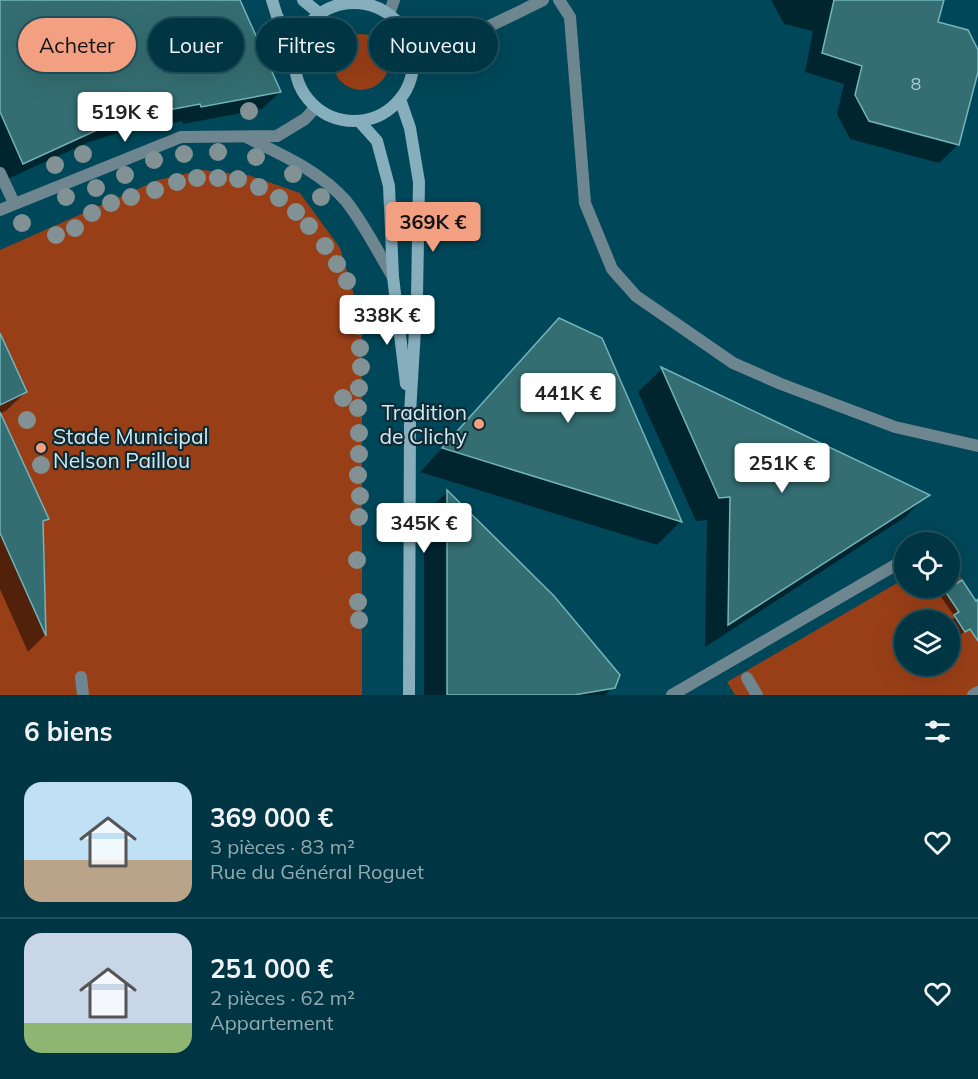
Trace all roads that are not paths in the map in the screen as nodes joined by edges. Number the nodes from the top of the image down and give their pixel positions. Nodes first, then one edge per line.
1 (272, 0) edge
2 (303, 0) edge
3 (394, 0) edge
4 (543, 0) edge
5 (559, 0) edge
6 (320, 14) junction
7 (389, 14) junction
8 (278, 18) edge
9 (316, 18) edge
10 (393, 18) edge
11 (498, 22) edge
12 (296, 72) edge
13 (413, 72) edge
14 (400, 99) junction
15 (315, 108) junction
16 (359, 122) junction
17 (247, 137) junction
18 (0, 173) edge
19 (14, 203) junction
20 (0, 210) edge
21 (393, 277) junction
22 (410, 412) junction
23 (978, 446) edge
24 (894, 566) edge
25 (81, 677) dead end
26 (747, 678) dead end
27 (978, 692) edge
28 (83, 695) edge
29 (409, 695) edge
30 (672, 695) edge
31 (758, 695) edge
32 (973, 695) edge

1 - 8 main road
2 - 6 main road
3 - 7 street
4 - 11 street
5 - 23 street
6 - 7 main road
6 - 9 main road
7 - 10 main road
12 - 15 main road
13 - 14 main road
14 - 16 main road
14 - 22 main road
15 - 16 main road
15 - 17 street
16 - 21 main road
17 - 19 street
17 - 21 street
18 - 19 street
19 - 20 street
21 - 22 main road
22 - 29 main road
24 - 30 street
25 - 28 street
26 - 31 street
27 - 32 street

